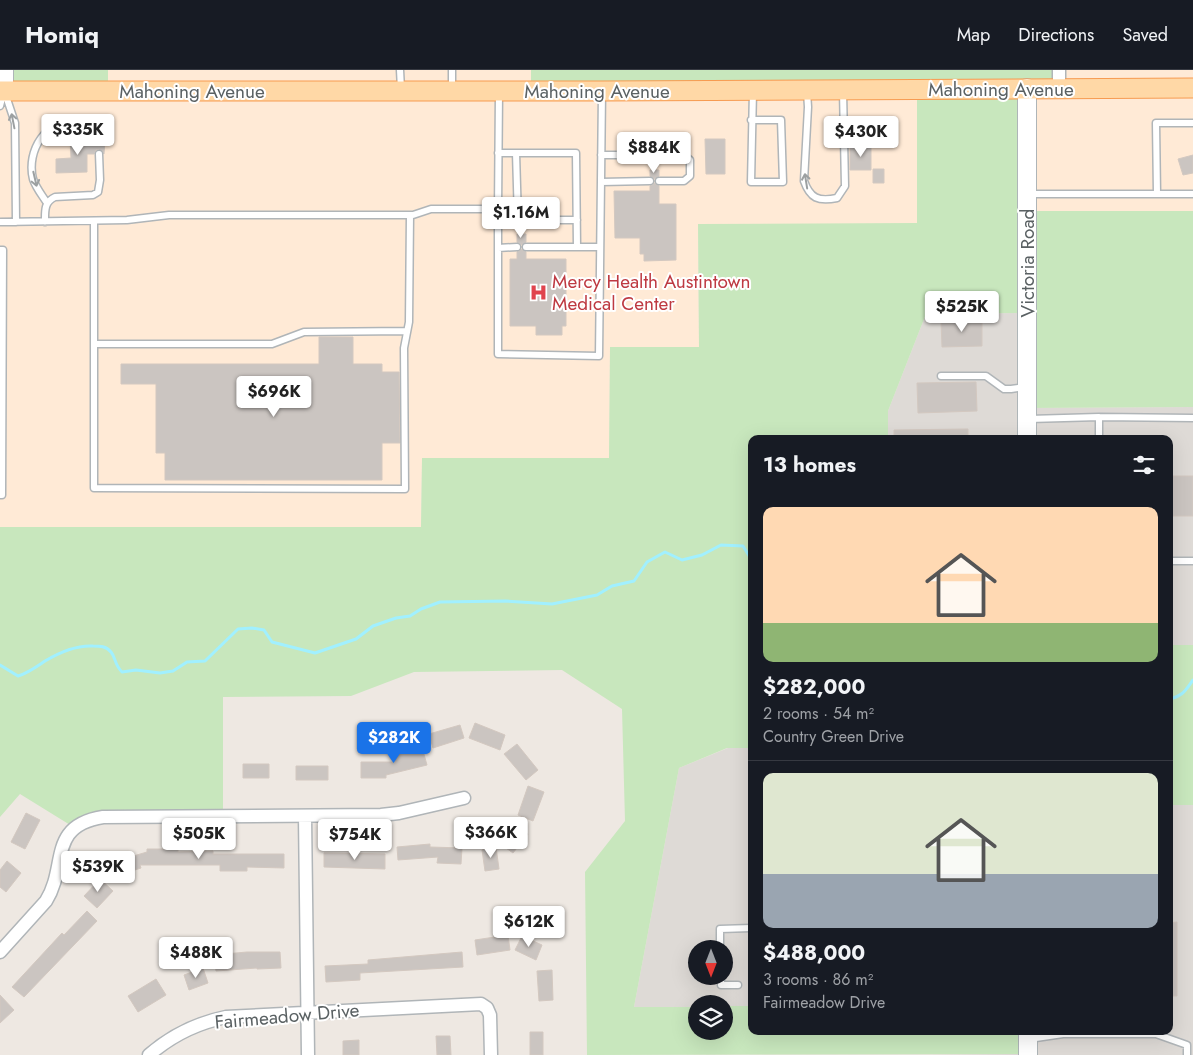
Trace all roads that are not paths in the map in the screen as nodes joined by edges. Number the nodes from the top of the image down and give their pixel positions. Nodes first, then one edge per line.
1 (4, 70) edge
2 (400, 70) edge
3 (452, 70) edge
4 (1059, 79) edge
5 (1027, 88) junction
6 (1193, 88) edge
7 (843, 89) junction
8 (753, 90) junction
9 (807, 90) junction
10 (401, 91) junction
11 (452, 91) junction
12 (499, 91) junction
13 (602, 91) junction
14 (1, 96) edge
15 (751, 120) junction
16 (1193, 123) edge
17 (99, 141) dead end
18 (498, 153) junction
19 (516, 153) junction
20 (99, 154) dead end
21 (601, 155) junction
22 (650, 181) dead end
23 (659, 181) dead end
24 (601, 182) junction
25 (1027, 194) junction
26 (1156, 194) junction
27 (1193, 194) edge
28 (47, 203) junction
29 (498, 209) junction
30 (410, 215) junction
31 (577, 220) junction
32 (94, 221) junction
33 (0, 222) edge
34 (16, 222) junction
35 (45, 222) junction
36 (517, 247) dead end
37 (526, 247) dead end
38 (577, 247) junction
39 (600, 247) junction
40 (498, 248) junction
41 (0, 250) edge
42 (407, 331) junction
43 (94, 344) junction
44 (941, 376) dead end
45 (1, 382) edge
46 (1027, 386) junction
47 (1099, 418) junction
48 (1193, 418) edge
49 (1027, 419) junction
50 (1027, 435) edge
51 (1099, 435) edge
52 (0, 495) edge
53 (1173, 561) edge
54 (1193, 561) edge
55 (464, 798) dead end
56 (305, 816) junction
57 (748, 928) edge
58 (720, 940) edge
59 (0, 952) edge
60 (733, 985) edge
61 (738, 985) dead end
62 (308, 1012) junction
63 (1059, 1035) edge
64 (1159, 1035) edge
65 (1028, 1042) edge
66 (149, 1055) edge
67 (308, 1055) edge
68 (490, 1055) edge
69 (1187, 1055) edge

1 - 14 street
2 - 10 lane
3 - 11 lane
4 - 5 main road, Mahoning Avenue
4 - 6 main road, Mahoning Avenue
5 - 7 main road, Mahoning Avenue
5 - 25 street, Victoria Road
7 - 9 main road, Mahoning Avenue
7 -> 9 lane
8 - 9 main road, Mahoning Avenue
8 - 13 main road, Mahoning Avenue
8 - 15 lane
10 - 11 main road, Mahoning Avenue
10 - 14 main road, Mahoning Avenue
11 - 12 main road, Mahoning Avenue
12 - 13 main road, Mahoning Avenue
12 - 18 lane
13 - 21 lane
34 -> 14 lane
15 - 15 lane
16 - 26 lane
17 -> 28 lane
18 - 19 lane
18 - 29 lane
19 - 31 lane
19 - 31 lane
20 - 28 lane
21 - 23 lane
21 - 24 lane
22 - 24 lane
24 - 39 lane
25 - 26 lane
25 - 46 street, Victoria Road
26 - 27 lane
28 - 35 lane
29 - 30 lane
29 - 40 lane
30 - 32 lane
30 - 42 lane
31 - 38 lane
32 - 35 lane
32 - 43 lane
33 - 34 lane
34 - 35 lane
36 - 40 lane
37 - 38 lane
38 - 39 lane
39 - 40 lane
41 - 45 lane
42 - 43 lane
42 - 43 lane
44 - 46 lane
45 - 52 lane
46 - 49 street, Victoria Road
47 - 48 lane
47 - 49 lane
47 - 51 lane
49 - 50 street, Victoria Road
53 - 54 lane
55 - 56 street
56 - 59 street
56 - 62 street
57 - 58 lane
60 - 61 lane
62 - 66 street, Fairmeadow Drive
62 - 67 street
62 - 68 street, Fairmeadow Drive
63 - 65 lane
64 - 69 lane

